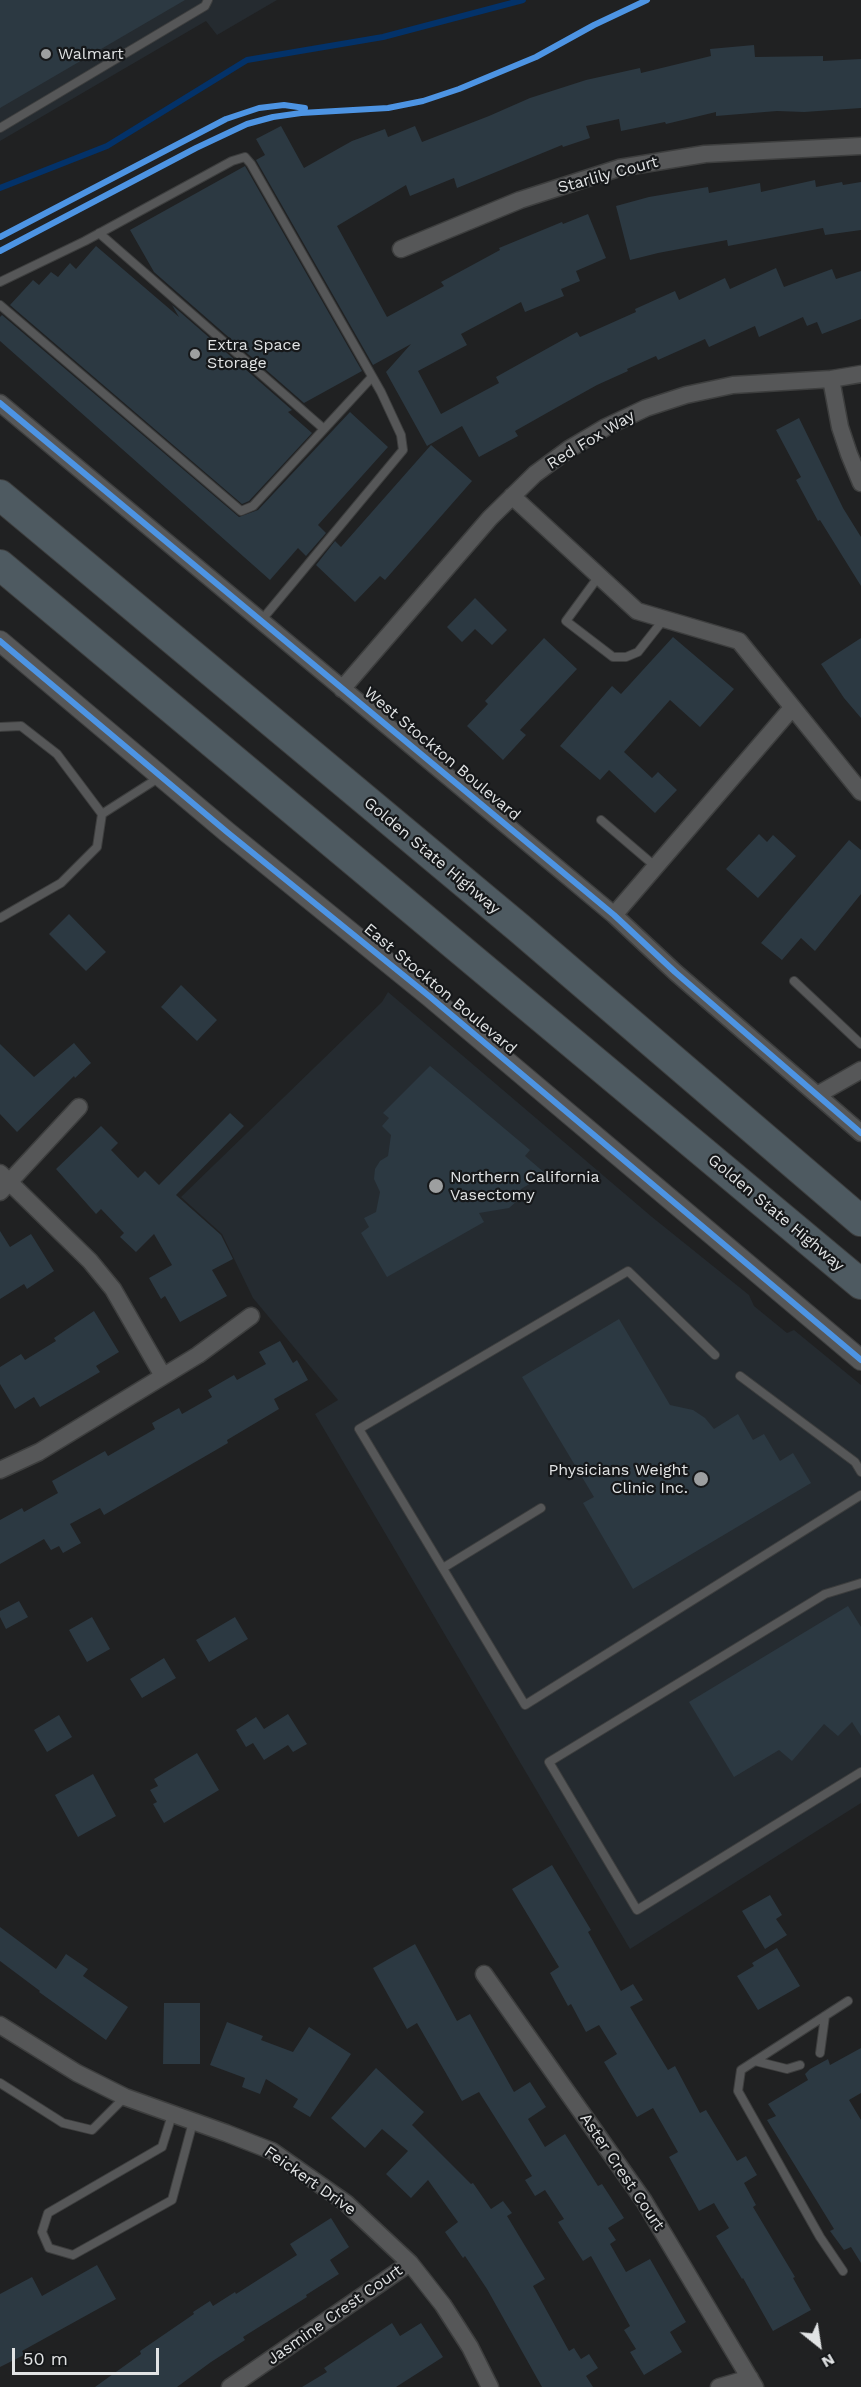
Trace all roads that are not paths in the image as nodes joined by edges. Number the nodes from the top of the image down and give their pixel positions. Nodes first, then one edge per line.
1 (208, 0) edge
2 (0, 128) edge
3 (861, 146) edge
4 (99, 233) junction
5 (401, 249) dead end
6 (0, 282) edge
7 (0, 305) edge
8 (861, 374) edge
9 (372, 376) junction
10 (831, 380) junction
11 (0, 403) edge
12 (324, 429) junction
13 (861, 483) edge
14 (0, 495) edge
15 (512, 496) junction
16 (0, 565) edge
17 (599, 576) junction
18 (664, 619) junction
19 (260, 622) junction
20 (1, 643) edge
21 (342, 689) junction
22 (792, 708) junction
23 (0, 727) edge
24 (161, 776) junction
25 (861, 792) edge
26 (102, 814) junction
27 (601, 820) dead end
28 (656, 867) junction
29 (614, 915) junction
30 (0, 918) edge
31 (795, 981) dead end
32 (861, 1044) edge
33 (861, 1070) edge
34 (818, 1095) junction
35 (79, 1107) dead end
36 (861, 1132) edge
37 (3, 1183) edge
38 (861, 1221) edge
39 (861, 1284) edge
40 (251, 1317) dead end
41 (715, 1355) dead end
42 (861, 1360) edge
43 (164, 1376) junction
44 (740, 1376) dead end
45 (0, 1470) edge
46 (861, 1472) edge
47 (861, 1495) edge
48 (541, 1508) dead end
49 (443, 1568) junction
50 (861, 1583) edge
51 (861, 1772) edge
52 (484, 1974) dead end
53 (848, 2001) dead end
54 (825, 2016) junction
55 (0, 2025) edge
56 (820, 2053) dead end
57 (755, 2061) junction
58 (800, 2065) dead end
59 (0, 2083) edge
60 (125, 2097) junction
61 (172, 2115) junction
62 (193, 2122) junction
63 (410, 2263) junction
64 (843, 2271) dead end
65 (753, 2382) edge
66 (230, 2387) edge
67 (490, 2387) edge
68 (719, 2387) edge

1 - 2 lane
3 - 5 street, Starlily Court
4 - 6 lane
4 - 9 lane
4 - 12 lane
7 - 12 lane
8 - 10 street, Red Fox Way
9 - 12 lane
9 - 19 lane
10 - 13 street
10 - 15 street, Red Fox Way
11 - 19 street, West Stockton Boulevard
14 - 38 highway, Golden State Highway
15 - 17 street
15 - 21 street, Red Fox Way
16 - 39 highway, Golden State Highway
17 - 18 street
17 - 18 lane
18 - 22 street
19 - 21 street, West Stockton Boulevard
20 - 24 street, East Stockton Boulevard
21 - 29 street, West Stockton Boulevard
22 - 25 street
22 - 28 street
23 - 26 lane
24 - 26 lane
24 - 42 street, East Stockton Boulevard
26 - 30 lane
27 - 28 lane
28 - 29 street
29 - 34 street, West Stockton Boulevard
31 - 32 lane
33 - 34 street
34 - 36 street, West Stockton Boulevard
35 - 37 street
37 - 43 street
40 - 43 street
41 - 49 lane
43 - 45 street
44 - 46 lane
47 - 49 lane
48 - 49 lane
50 - 51 lane
52 - 65 street, Aster Crest Court
53 - 54 lane
54 - 56 lane
54 - 57 lane
55 - 60 street, Feickert Drive
57 - 58 lane
57 - 64 lane
59 - 60 lane
60 - 61 street, Feickert Drive
61 - 62 street, Feickert Drive
61 - 62 lane
62 - 63 street, Feickert Drive
63 - 66 street, Jasmine Crest Court
63 - 67 street, Feickert Drive
65 - 68 street

